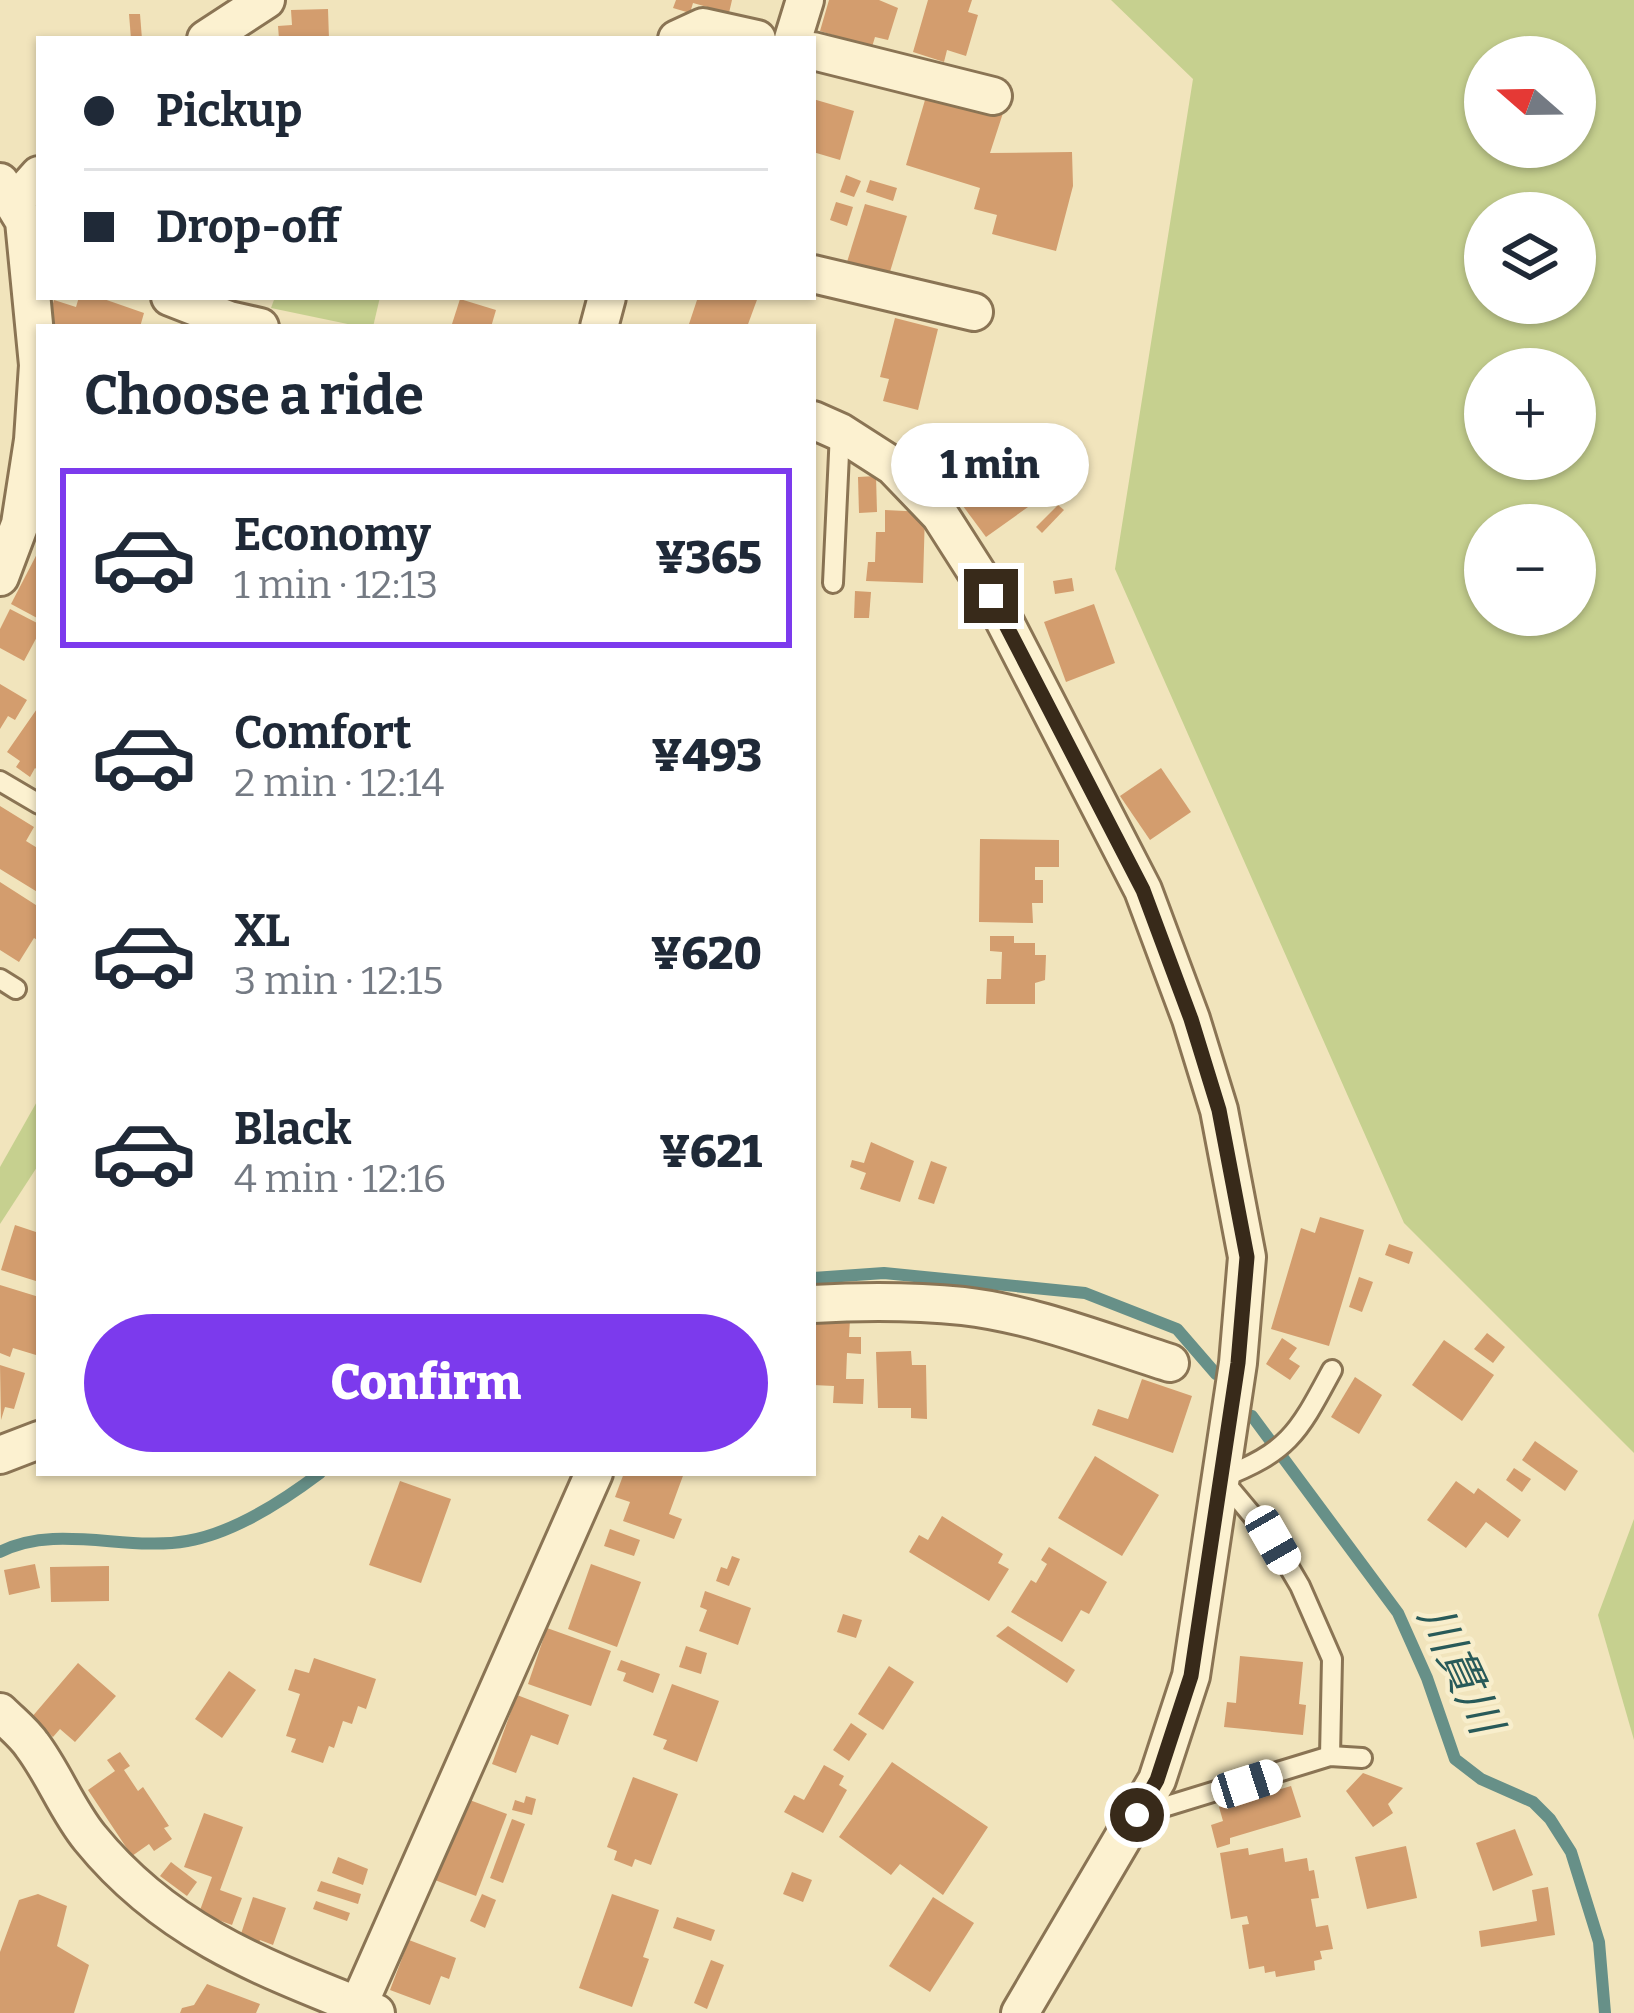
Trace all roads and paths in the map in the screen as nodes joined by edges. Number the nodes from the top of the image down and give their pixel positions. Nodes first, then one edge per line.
1 (266, 0) edge
2 (805, 0) edge
3 (211, 36) edge
4 (684, 36) edge
5 (744, 36) edge
6 (794, 36) edge
7 (816, 52) edge
8 (993, 96) dead end
9 (36, 180) edge
10 (19, 210) edge
11 (816, 275) edge
12 (178, 300) edge
13 (974, 313) dead end
14 (247, 324) edge
15 (36, 349) edge
16 (36, 395) edge
17 (826, 426) edge
18 (29, 527) edge
19 (0, 577) edge
20 (833, 583) dead end
21 (0, 781) edge
22 (36, 802) edge
23 (816, 1304) edge
24 (1170, 1364) dead end
25 (1332, 1370) dead end
26 (36, 1441) edge
27 (0, 1455) edge
28 (593, 1476) edge
29 (1221, 1478) junction
30 (0, 1712) edge
31 (1330, 1756) junction
32 (1362, 1758) dead end
33 (1137, 1815) junction
34 (367, 2009) edge
35 (1020, 2013) edge

1 - 3 street
2 - 6 street
4 - 5 street
7 - 8 street
9 - 10 street
10 - 15 street
11 - 13 street
12 - 14 street
16 - 18 street
17 - 20 lane
17 - 29 street
18 - 19 street
21 - 22 lane
23 - 24 street
25 - 29 lane
26 - 27 street
28 - 34 street
29 - 31 lane
29 - 33 street
30 - 34 street
31 - 32 lane
31 - 33 lane
33 - 35 street

